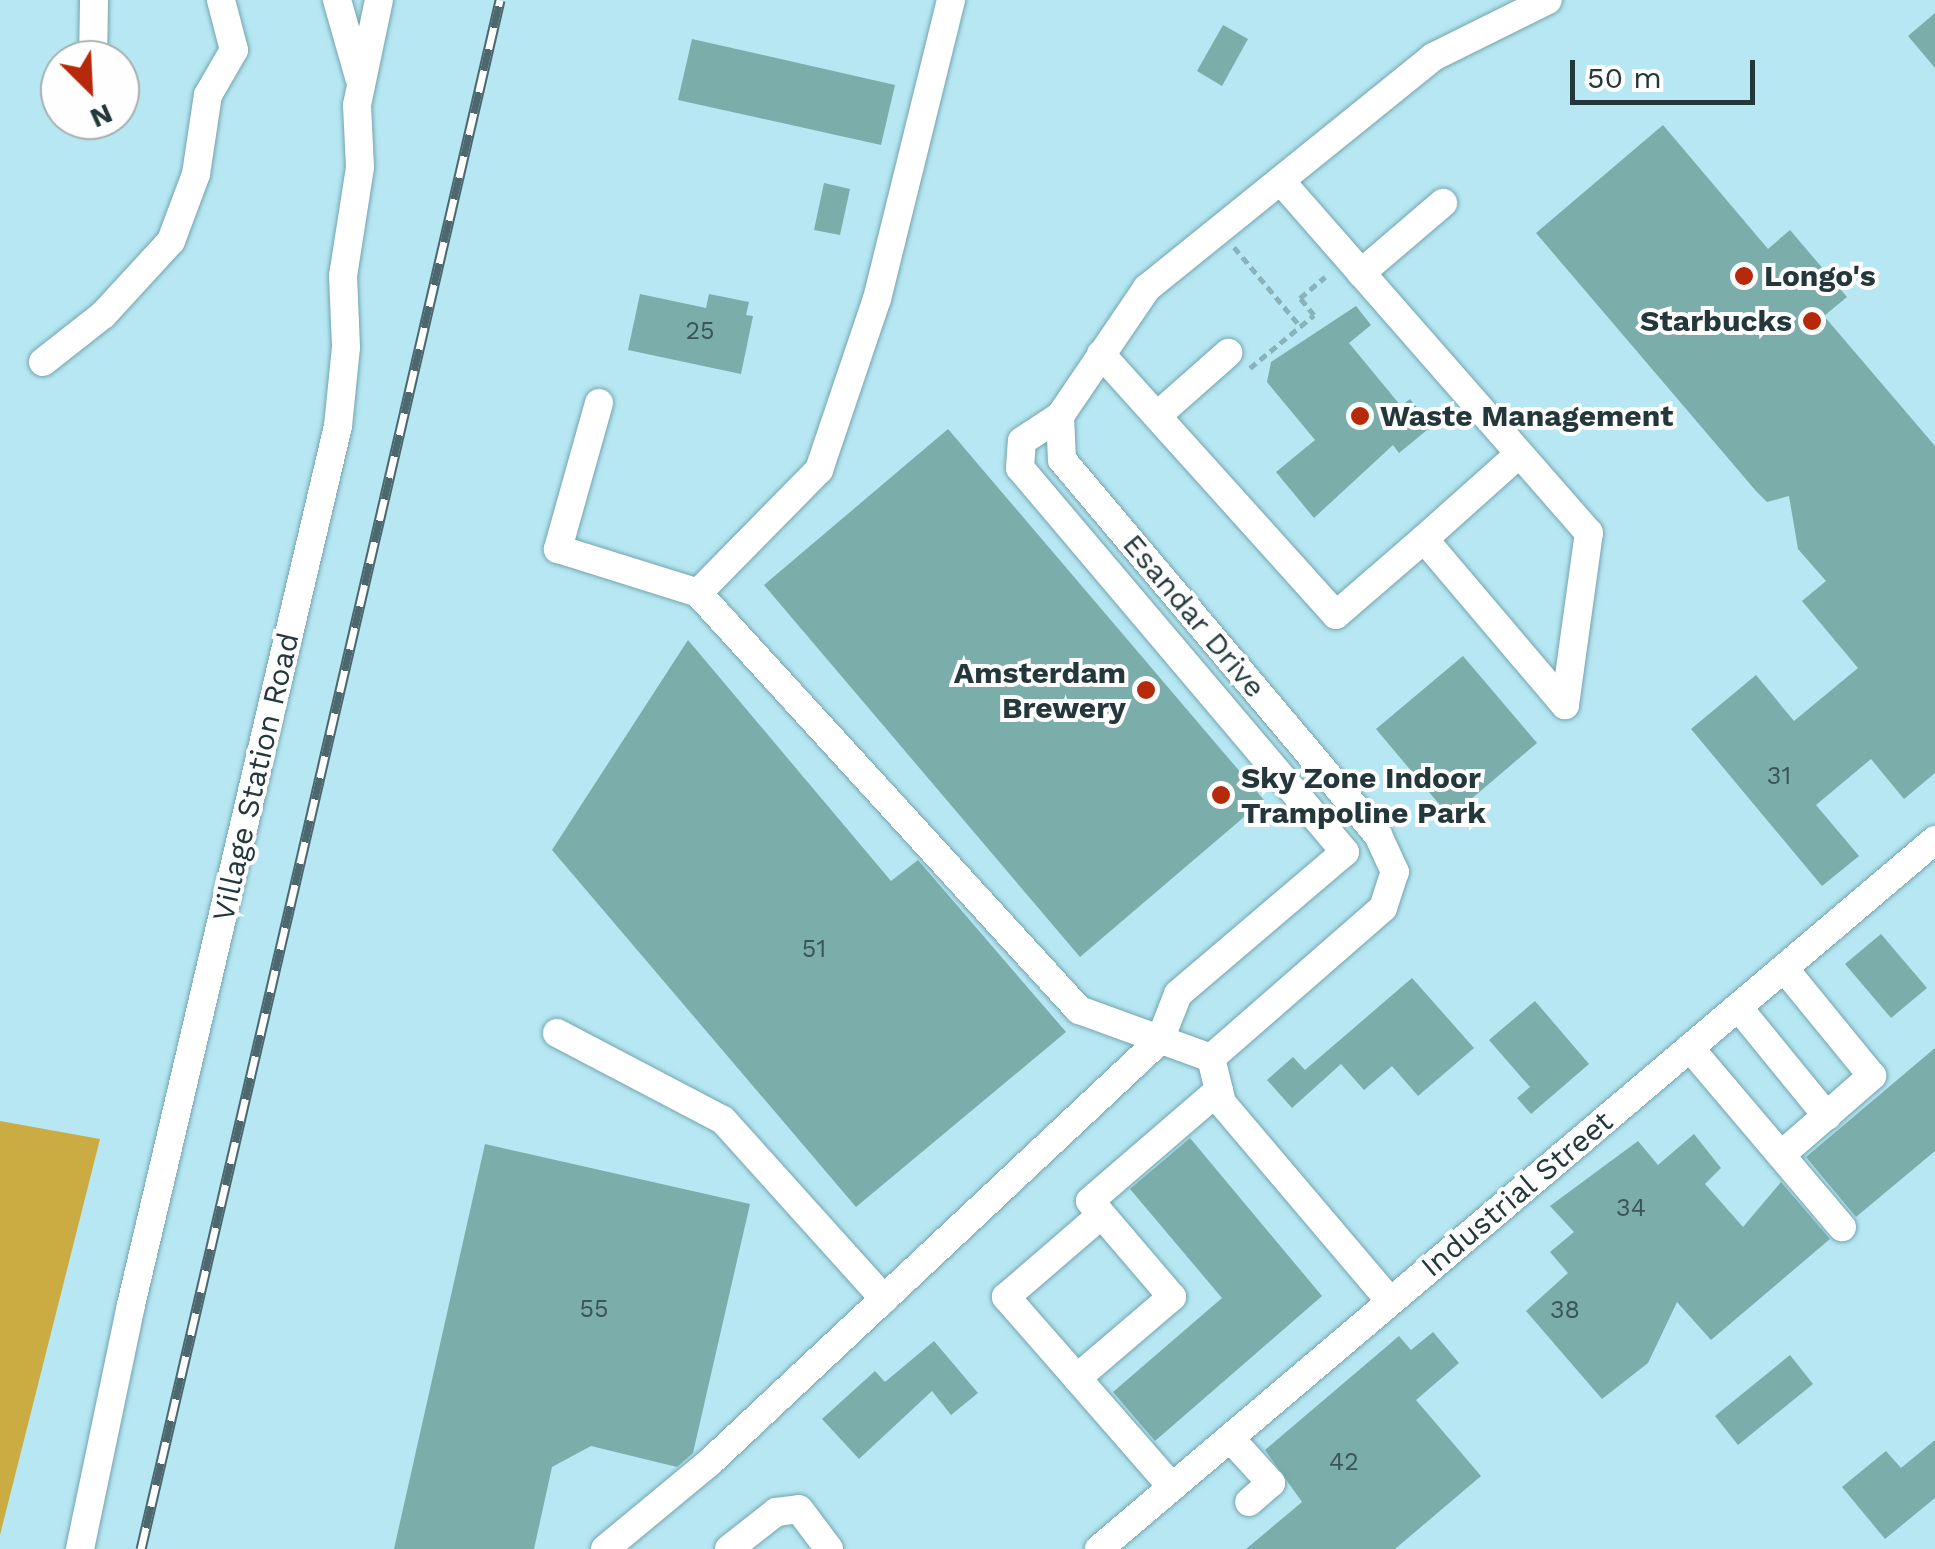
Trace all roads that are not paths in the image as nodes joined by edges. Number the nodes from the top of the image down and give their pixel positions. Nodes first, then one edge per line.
1 (94, 0) edge
2 (221, 0) edge
3 (337, 0) edge
4 (379, 0) edge
5 (951, 0) edge
6 (1533, 3) edge
7 (93, 40) edge
8 (360, 78) junction
9 (1281, 180) junction
10 (1443, 202) dead end
11 (1361, 273) junction
12 (1102, 354) junction
13 (43, 362) dead end
14 (1237, 363) road end
15 (599, 403) dead end
16 (1158, 415) junction
17 (1060, 416) junction
18 (1519, 454) junction
19 (1424, 538) junction
20 (698, 593) junction
21 (1935, 840) edge
22 (1784, 968) junction
23 (1738, 1007) junction
24 (557, 1032) dead end
25 (1160, 1040) junction
26 (1690, 1048) junction
27 (1210, 1058) junction
28 (1218, 1090) junction
29 (1827, 1116) junction
30 (1781, 1155) junction
31 (1102, 1215) junction
32 (1842, 1227) dead end
33 (884, 1299) junction
34 (1390, 1302) junction
35 (1077, 1378) junction
36 (1230, 1438) junction
37 (1172, 1486) junction
38 (1249, 1502) dead end
39 (80, 1549) edge
40 (605, 1549) edge
41 (729, 1549) edge
42 (829, 1549) edge
43 (1098, 1549) edge

1 - 7 street
2 - 13 street
3 - 8 street
4 - 8 street, Village Station Road
5 - 20 street
6 - 9 street
8 - 39 street, Village Station Road
9 - 11 street
9 - 12 street
10 - 11 street
11 - 18 street
12 - 16 street
12 - 17 street
14 - 16 street
15 - 20 street
16 - 19 street
17 - 25 street
17 - 27 street, Esandar Drive
18 - 19 street
18 - 19 street
20 - 25 street
21 - 22 street, Industrial Street
22 - 23 street, Industrial Street
22 - 29 street
23 - 26 street, Industrial Street
23 - 29 street
24 - 33 street
25 - 27 street
25 - 33 street
26 - 30 street
26 - 34 street, Industrial Street
27 - 28 street
28 - 31 street
28 - 34 street
29 - 30 street
30 - 32 street
31 - 35 street
31 - 35 street
33 - 40 street
34 - 36 street, Industrial Street
35 - 37 street
36 - 37 street, Industrial Street
36 - 38 street
37 - 43 street, Industrial Street
41 - 42 street

